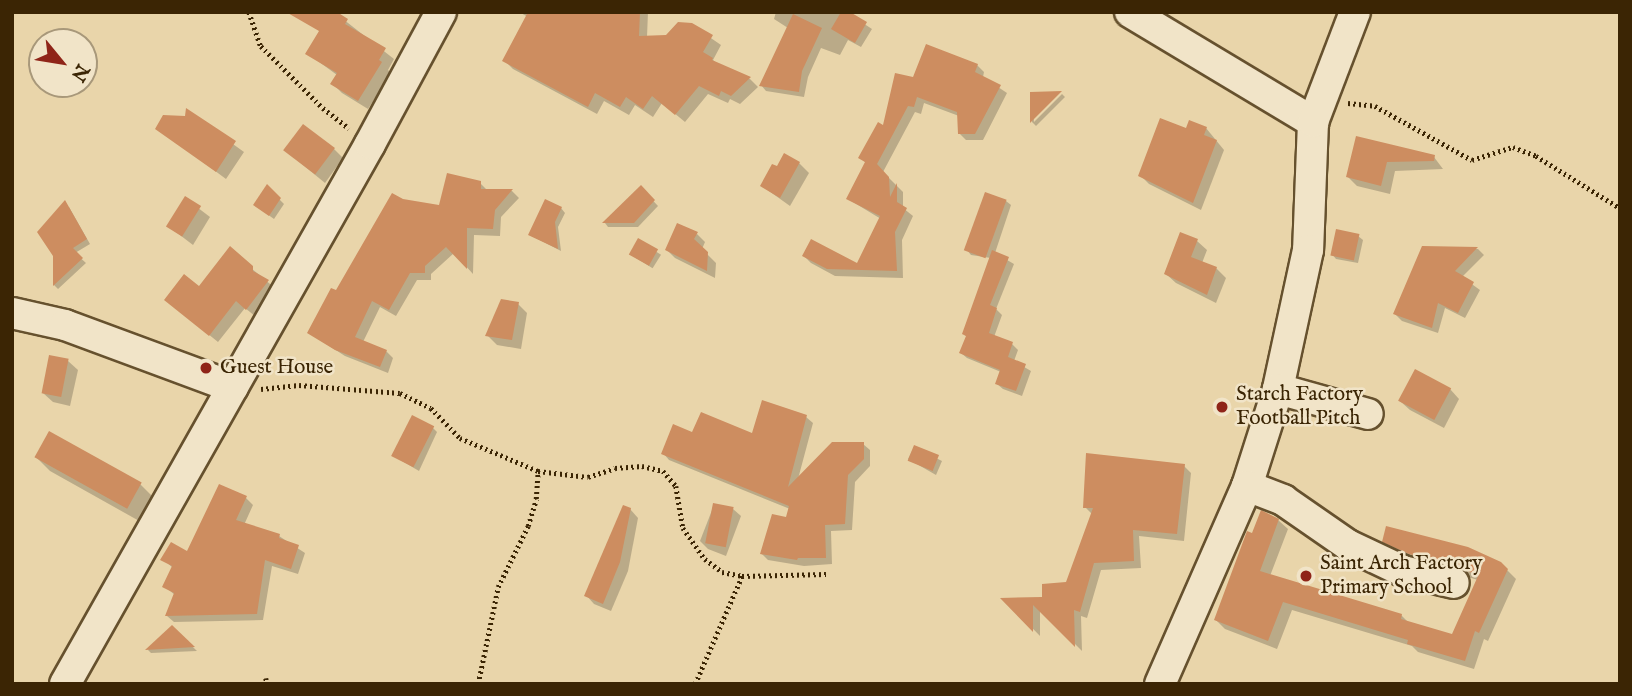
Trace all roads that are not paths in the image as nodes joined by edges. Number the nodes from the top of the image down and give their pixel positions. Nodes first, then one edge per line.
1 (441, 12) edge
2 (1130, 12) edge
3 (1355, 12) edge
4 (1318, 111) junction
5 (12, 313) edge
6 (233, 387) junction
7 (1279, 389) junction
8 (1368, 414) dead end
9 (1247, 486) junction
10 (1454, 583) dead end
11 (65, 684) edge
12 (1160, 684) edge

1 - 6 street
2 - 4 street
3 - 4 street
4 - 7 street
5 - 6 street
6 - 11 street
7 - 8 street
7 - 9 street
9 - 10 street
9 - 12 street

